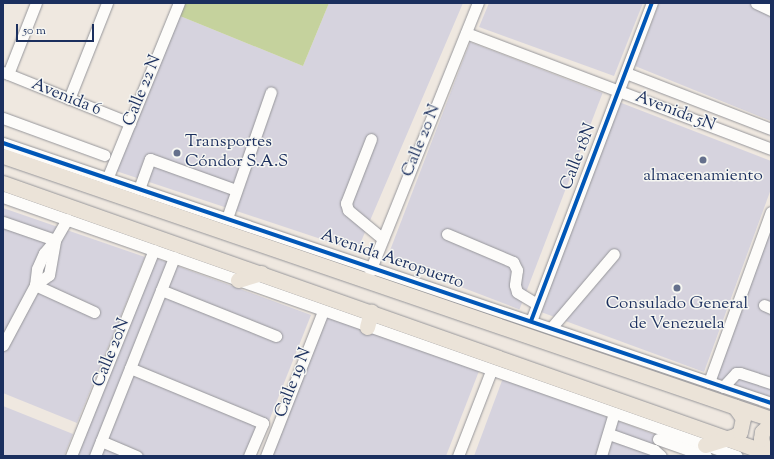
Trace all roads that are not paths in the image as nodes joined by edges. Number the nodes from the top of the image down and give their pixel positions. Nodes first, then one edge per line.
1 (36, 3) edge
2 (107, 3) edge
3 (179, 3) edge
4 (478, 3) edge
5 (652, 3) edge
6 (756, 3) edge
7 (771, 10) edge
8 (466, 33) junction
9 (5, 73) edge
10 (626, 73) junction
11 (619, 90) junction
12 (271, 92) dead end
13 (69, 99) junction
14 (3, 118) edge
15 (130, 123) junction
16 (771, 128) edge
17 (371, 139) dead end
18 (3, 143) edge
19 (771, 149) edge
20 (104, 155) dead end
21 (3, 156) edge
22 (107, 179) junction
23 (3, 183) edge
24 (139, 189) junction
25 (236, 190) junction
26 (3, 197) edge
27 (771, 212) edge
28 (227, 218) junction
29 (67, 219) junction
30 (3, 222) edge
31 (447, 234) dead end
32 (266, 238) junction
33 (383, 239) junction
34 (55, 240) junction
35 (154, 250) junction
36 (614, 254) dead end
37 (174, 257) junction
38 (261, 273) junction
39 (369, 273) junction
40 (238, 280) junction
41 (35, 285) junction
42 (161, 290) junction
43 (537, 304) junction
44 (322, 311) junction
45 (94, 312) dead end
46 (371, 312) junction
47 (531, 321) junction
48 (367, 326) junction
49 (551, 328) junction
50 (276, 336) dead end
51 (3, 345) edge
52 (130, 368) junction
53 (491, 371) junction
54 (709, 382) junction
55 (771, 382) edge
56 (723, 387) junction
57 (771, 403) edge
58 (735, 407) junction
59 (614, 413) junction
60 (771, 419) edge
61 (771, 423) edge
62 (608, 434) junction
63 (728, 438) junction
64 (101, 441) junction
65 (658, 446) edge
66 (705, 450) edge
67 (767, 454) edge
68 (71, 456) edge
69 (95, 456) edge
70 (137, 456) edge
71 (249, 456) edge
72 (266, 456) edge
73 (458, 456) edge
74 (601, 456) edge
75 (737, 456) edge

1 - 9 street
2 - 13 street
3 - 15 street, Calle 22 N
4 - 8 street, Calle 20 N
5 - 10 street, Calle 18N
6 - 7 street
8 - 11 street, Avenida 5N
8 - 33 street, Calle 20 N
9 - 13 street, Avenida 6
10 - 11 street, Calle 18N
10 - 16 street, Avenida 5N
11 - 19 street, Avenida 5N
11 - 43 street, Calle 18N
12 - 25 street
13 - 15 street, Avenida 6
14 - 20 street
15 - 22 street, Calle 22 N
17 - 33 street
18 - 22 street, Avenida Aeropuerto
21 - 32 main road, Avenida Aeropuerto
22 - 24 street, Avenida Aeropuerto
23 - 38 main road
24 - 25 street
24 - 28 street, Avenida Aeropuerto
25 - 28 street
26 - 29 street
27 - 54 street
28 - 32 street, Avenida Aeropuerto
29 - 34 street
29 - 35 street
30 - 34 street
31 - 43 street
32 - 39 main road, Avenida Aeropuerto
33 - 39 street, Calle 20 N
34 - 41 street
35 - 37 street
35 - 68 street, Calle 20N
36 - 49 street
37 - 40 street
37 - 42 street
38 - 40 main road
38 - 46 main road
39 - 47 street, Avenida Aeropuerto
39 - 58 main road, Avenida Aeropuerto
40 - 44 street
41 - 45 street
41 - 51 street
42 - 50 street
42 - 52 street
43 - 47 street, Calle 18N
44 - 48 street
44 - 72 street, Calle 19 N
46 - 48 main road
46 - 63 main road
47 - 49 street, Avenida Aeropuerto
48 - 53 street
49 - 54 street, Avenida Aeropuerto
52 - 64 street
52 - 71 street
53 - 59 street
53 - 73 street
54 - 56 street, Avenida Aeropuerto
55 - 56 street
56 - 57 street, Avenida Aeropuerto
58 - 60 main road, Avenida Aeropuerto
58 - 63 main road
59 - 62 street
59 - 65 street
61 - 67 main road
62 - 65 street
62 - 74 street
63 - 66 main road
63 - 67 main road
64 - 69 street
64 - 70 street
65 - 66 street
66 - 75 street

